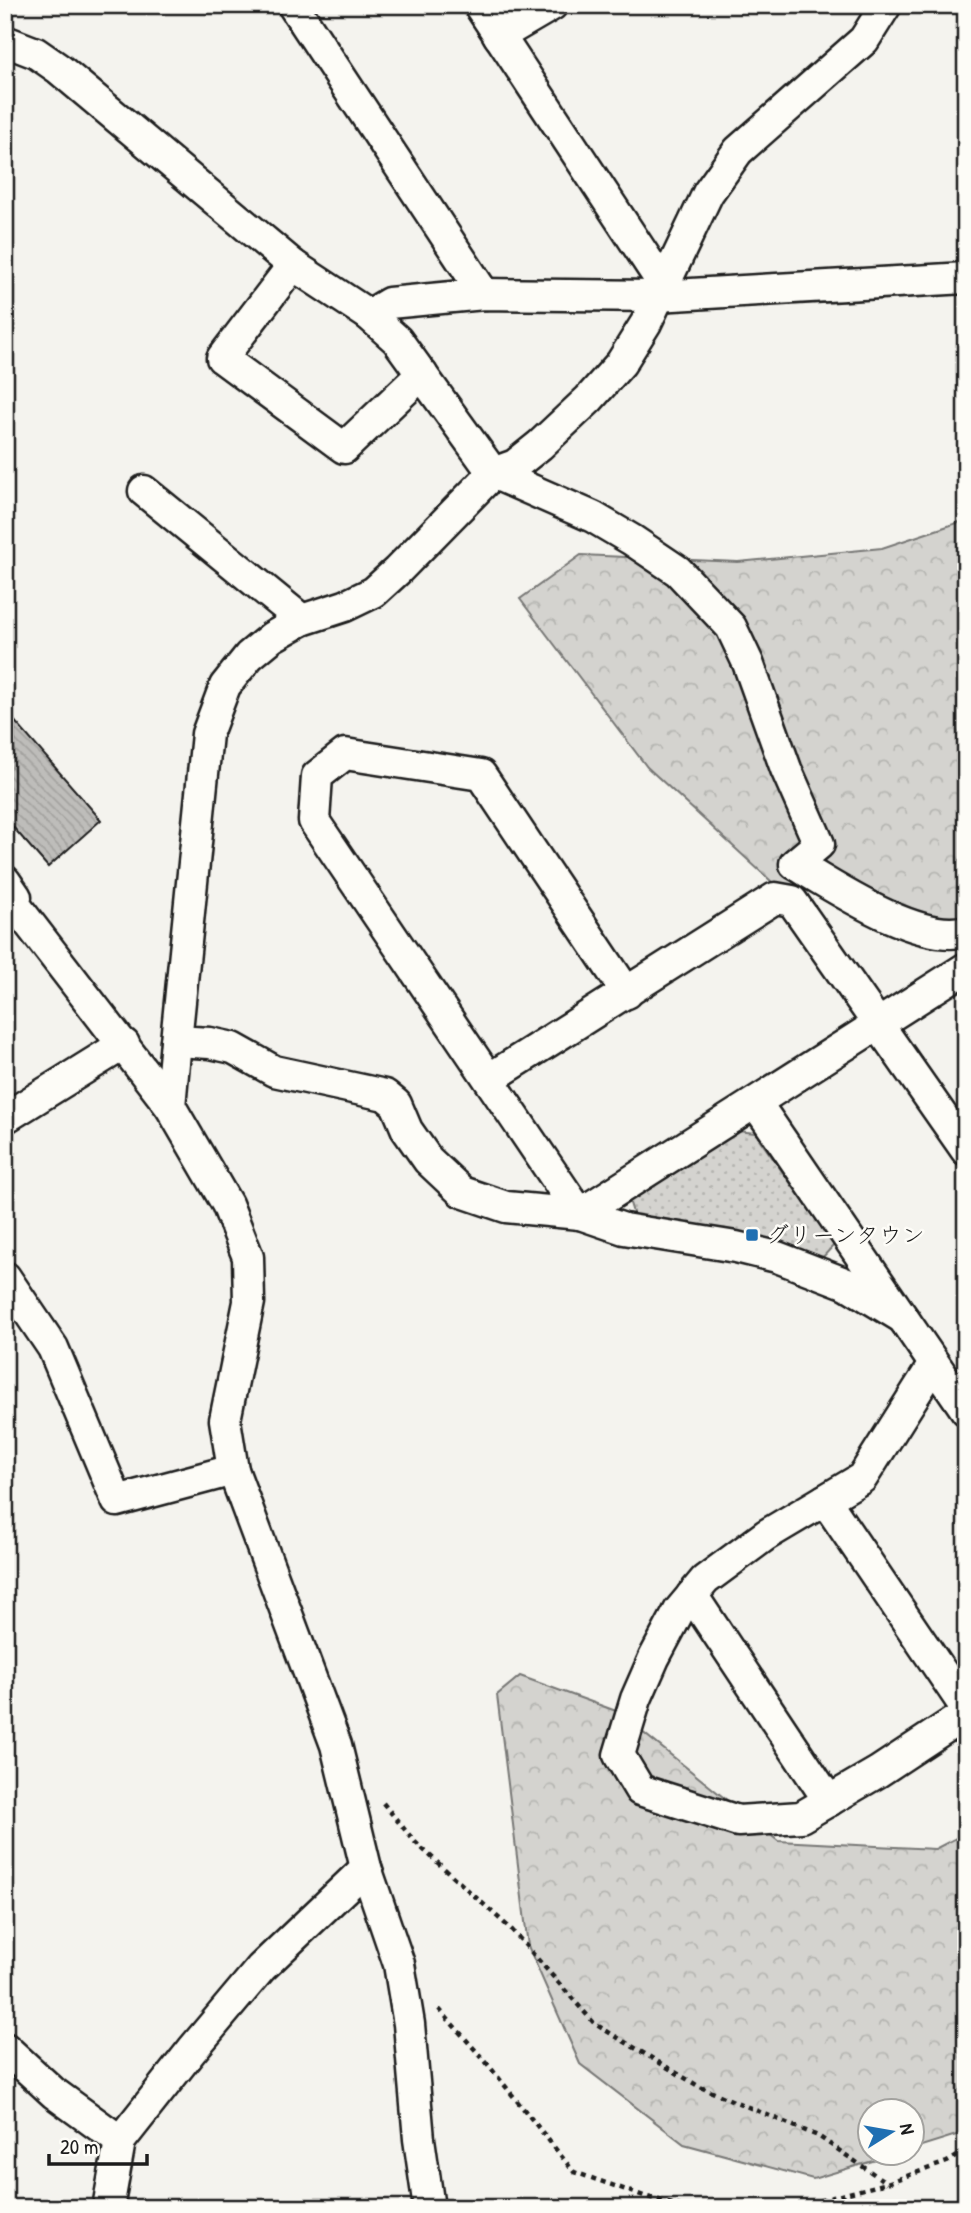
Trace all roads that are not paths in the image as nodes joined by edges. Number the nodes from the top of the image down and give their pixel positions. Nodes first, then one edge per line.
1 (293, 5) edge
2 (479, 5) edge
3 (552, 5) edge
4 (886, 5) edge
5 (499, 36) junction
6 (5, 41) edge
7 (293, 265) junction
8 (966, 278) edge
9 (660, 290) junction
10 (484, 294) junction
11 (369, 315) junction
12 (422, 374) junction
13 (493, 473) junction
14 (144, 492) dead end
15 (302, 620) junction
16 (5, 881) edge
17 (966, 931) edge
18 (966, 968) edge
19 (627, 993) junction
20 (878, 1025) junction
21 (176, 1041) junction
22 (124, 1044) junction
23 (489, 1079) junction
24 (756, 1103) junction
25 (170, 1106) junction
26 (5, 1118) edge
27 (966, 1150) edge
28 (580, 1214) junction
29 (5, 1277) edge
30 (903, 1318) junction
31 (934, 1364) junction
32 (966, 1410) edge
33 (233, 1470) junction
34 (825, 1500) junction
35 (692, 1595) junction
36 (966, 1709) edge
37 (966, 1714) edge
38 (829, 1801) junction
39 (366, 1868) junction
40 (5, 2048) edge
41 (120, 2141) junction
42 (107, 2208) edge
43 (429, 2208) edge

1 - 10 street
2 - 5 street
3 - 5 street
4 - 9 street
5 - 9 street
6 - 7 street
7 - 11 street
7 - 12 street
8 - 9 street
9 - 10 street
9 - 13 street
10 - 11 street
11 - 12 street
12 - 13 street
13 - 15 street
13 - 17 street
14 - 15 street
15 - 21 street
16 - 22 street
18 - 20 street
19 - 20 street
19 - 23 street
19 - 23 street
20 - 24 street
20 - 27 street
21 - 25 street
21 - 28 street
22 - 25 street
22 - 26 street
23 - 28 street
24 - 28 street
24 - 30 street
25 - 33 street
28 - 30 street
29 - 33 street
30 - 31 street
31 - 32 street
31 - 34 street
33 - 39 street
34 - 35 street
34 - 36 street
35 - 38 street
35 - 38 street
37 - 38 street
39 - 41 street
39 - 43 street
40 - 41 street
41 - 42 street

